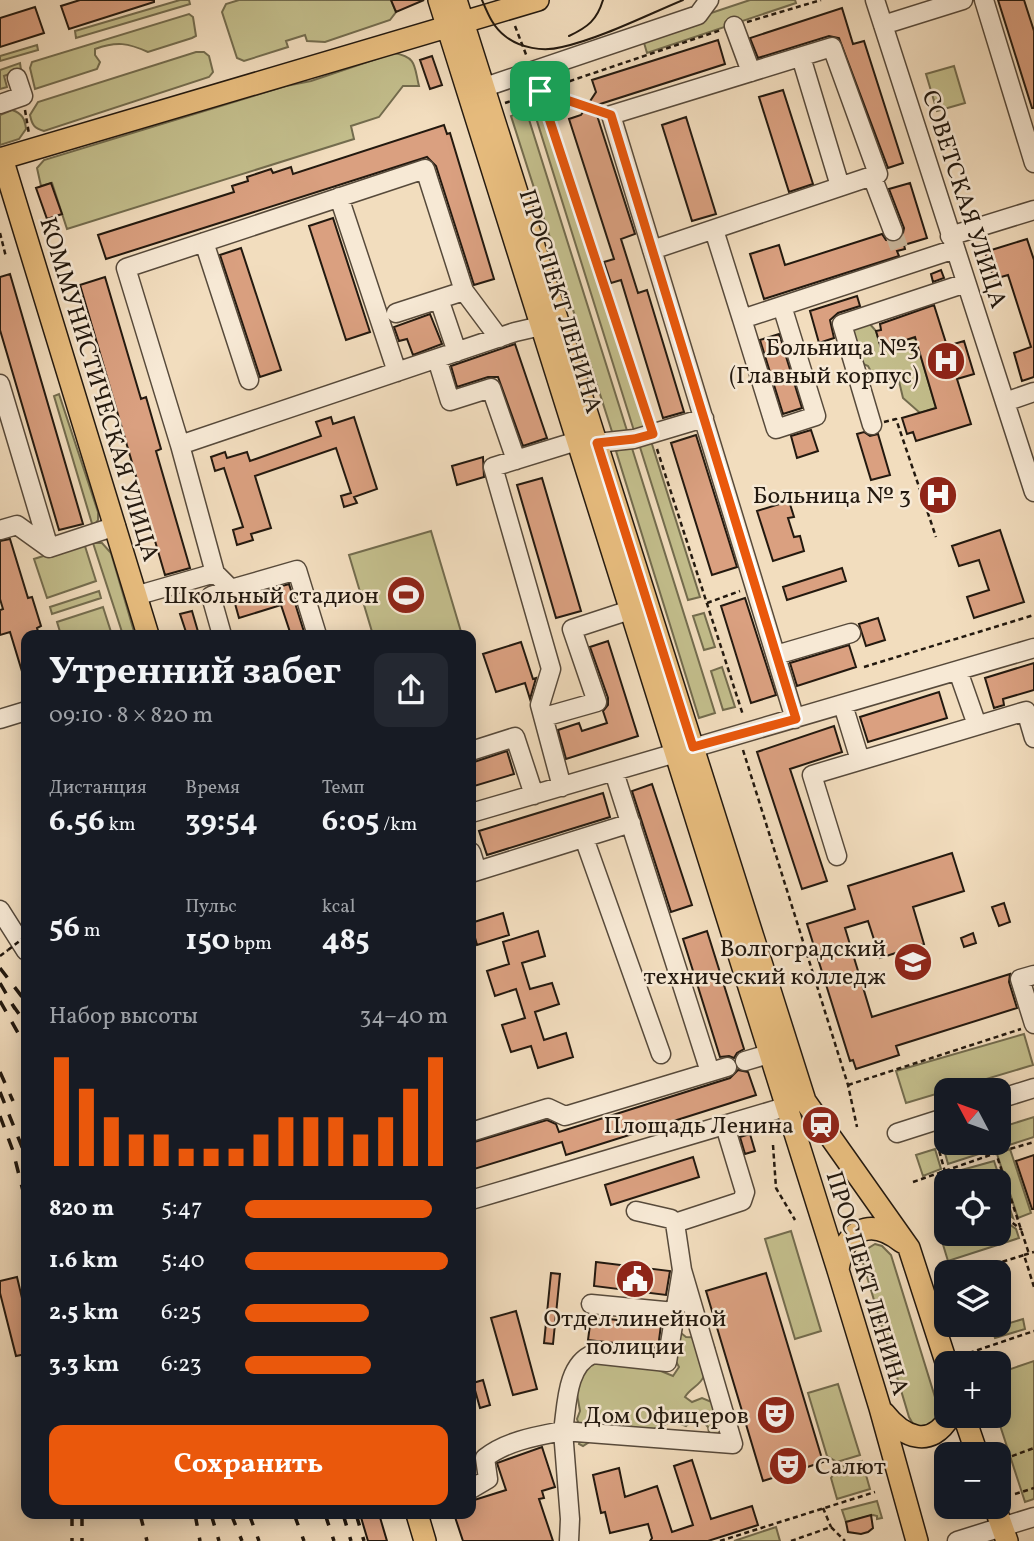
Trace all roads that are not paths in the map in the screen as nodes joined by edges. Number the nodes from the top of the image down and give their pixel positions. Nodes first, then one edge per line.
1 (439, 0) edge
2 (456, 0) edge
3 (538, 0) edge
4 (709, 0) edge
5 (876, 0) edge
6 (963, 0) edge
7 (984, 0) edge
8 (456, 24) junction
9 (883, 25) junction
10 (734, 26) road end
11 (801, 57) junction
12 (751, 72) junction
13 (18, 78) dead end
14 (485, 87) junction
15 (0, 104) edge
16 (1, 158) edge
17 (1034, 163) edge
18 (872, 176) junction
19 (841, 186) junction
20 (340, 197) junction
21 (1034, 210) edge
22 (714, 230) junction
23 (893, 231) tunnel mouth
24 (204, 242) junction
25 (952, 242) junction
26 (652, 250) junction
27 (966, 283) junction
28 (464, 291) junction
29 (439, 299) junction
30 (782, 306) junction
31 (396, 313) dead end
32 (742, 318) junction
33 (541, 326) junction
34 (499, 338) junction
35 (457, 352) junction
36 (437, 359) junction
37 (397, 372) junction
38 (249, 380) dead end
39 (0, 384) edge
40 (1034, 392) edge
41 (1005, 402) junction
42 (704, 418) junction
43 (872, 425) road end
44 (7, 430) edge
45 (587, 442) junction
46 (180, 445) junction
47 (516, 460) junction
48 (1034, 492) edge
49 (6, 524) edge
50 (116, 526) junction
51 (48, 548) junction
52 (215, 573) junction
53 (231, 589) junction
54 (135, 596) junction
55 (630, 610) junction
56 (572, 629) junction
57 (146, 630) edge
58 (221, 630) edge
59 (315, 630) edge
60 (851, 633) dead end
61 (543, 638) junction
62 (1034, 648) edge
63 (776, 655) junction
64 (582, 660) junction
65 (551, 668) junction
66 (958, 671) junction
67 (843, 705) junction
68 (21, 713) edge
69 (544, 718) junction
70 (0, 719) edge
71 (796, 719) junction
72 (976, 726) junction
73 (1034, 738) edge
74 (476, 749) edge
75 (684, 751) junction
76 (860, 760) junction
77 (614, 772) junction
78 (562, 787) junction
79 (534, 795) junction
80 (476, 812) edge
81 (631, 823) junction
82 (584, 838) junction
83 (837, 856) dead end
84 (476, 871) edge
85 (0, 910) edge
86 (21, 943) edge
87 (1034, 975) edge
88 (1027, 1026) edge
89 (661, 1054) dead end
90 (769, 1054) junction
91 (745, 1061) dead end
92 (1034, 1088) edge
93 (1012, 1095) edge
94 (795, 1104) junction
95 (934, 1121) edge
96 (725, 1126) junction
97 (476, 1130) edge
98 (897, 1133) dead end
99 (476, 1199) edge
100 (636, 1211) dead end
101 (675, 1223) junction
102 (909, 1248) junction
103 (682, 1270) junction
104 (838, 1270) junction
105 (591, 1304) dead end
106 (676, 1312) junction
107 (943, 1351) edge
108 (880, 1408) junction
109 (941, 1428) edge
110 (563, 1431) junction
111 (476, 1486) edge
112 (1034, 1517) edge
113 (418, 1519) edge
114 (1004, 1534) edge
115 (425, 1541) edge
116 (569, 1541) edge
117 (917, 1541) edge
118 (957, 1541) edge

1 - 8 main road, ПРОСПЕКТ ЛЕНИНА
2 - 8 main road, ПРОСПЕКТ ЛЕНИНА
3 - 8 main road
4 - 14 street
5 - 9 street, СОВЕТСКАЯ УЛИЦА
6 - 9 street
7 - 17 street
8 - 14 main road, ПРОСПЕКТ ЛЕНИНА
8 - 16 main road
8 - 33 main road, ПРОСПЕКТ ЛЕНИНА
9 - 25 street, СОВЕТСКАЯ УЛИЦА
10 - 12 street
11 - 12 street
11 - 18 street
11 - 19 street
12 - 26 street
13 - 15 street
14 - 45 main road, ПРОСПЕКТ ЛЕНИНА
16 - 50 main road, КОММУНИСТИЧЕСКАЯ УЛИЦА
18 - 19 street
18 - 23 street
19 - 22 street
20 - 24 street
20 - 28 street
20 - 37 street
21 - 25 street
22 - 26 street
22 - 32 street
24 - 38 street
24 - 46 street
25 - 27 street, СОВЕТСКАЯ УЛИЦА
25 - 30 street
26 - 42 street
27 - 41 street, СОВЕТСКАЯ УЛИЦА
27 - 43 street
28 - 29 street
28 - 34 street
29 - 31 street
29 - 35 street
30 - 32 street
30 - 32 street
33 - 34 street
33 - 45 main road, ПРОСПЕКТ ЛЕНИНА
34 - 35 street
35 - 36 street
36 - 37 street
36 - 47 street
37 - 46 street
39 - 44 street
40 - 41 street
41 - 48 street, СОВЕТСКАЯ УЛИЦА
42 - 45 street
42 - 63 street
44 - 51 street
45 - 47 street
45 - 55 main road, ПРОСПЕКТ ЛЕНИНА
45 - 75 main road, ПРОСПЕКТ ЛЕНИНА
46 - 52 street
47 - 61 street
49 - 51 street
50 - 51 street
50 - 54 main road, КОММУНИСТИЧЕСКАЯ УЛИЦА
52 - 53 street
52 - 54 street
53 - 58 street
53 - 59 street
54 - 57 main road, КОММУНИСТИЧЕСКАЯ УЛИЦА
55 - 56 street
55 - 75 main road, ПРОСПЕКТ ЛЕНИНА
56 - 61 street
56 - 64 street
60 - 63 street
61 - 65 street
62 - 66 street
63 - 71 street
64 - 65 street
64 - 69 street
65 - 69 street
66 - 67 street
66 - 72 street
67 - 71 street
67 - 76 street
68 - 70 street
69 - 78 street
71 - 75 street
72 - 73 street
72 - 76 street
74 - 79 street
75 - 77 street
75 - 90 main road, ПРОСПЕКТ ЛЕНИНА
75 - 94 main road, ПРОСПЕКТ ЛЕНИНА
76 - 83 street
77 - 78 street
77 - 81 street
78 - 79 street
79 - 80 street
81 - 82 street
81 - 97 street
82 - 84 street
82 - 89 street
85 - 86 street
87 - 88 street
90 - 91 street
90 - 94 main road, ПРОСПЕКТ ЛЕНИНА
92 - 93 street
94 - 96 street
94 - 102 main road, ПРОСПЕКТ ЛЕНИНА
94 - 104 main road, ПРОСПЕКТ ЛЕНИНА
95 - 98 street
96 - 99 street
96 - 101 street
100 - 101 street
101 - 103 street
102 - 104 main road
102 - 107 main road, ПРОСПЕКТ ЛЕНИНА
103 - 106 street
103 - 110 street
104 - 108 main road, ПРОСПЕКТ ЛЕНИНА
105 - 106 street
106 - 110 street
108 - 109 main road
108 - 117 main road, ПРОСПЕКТ ЛЕНИНА
110 - 111 street
110 - 116 street
112 - 114 street
113 - 115 main road
114 - 118 street

